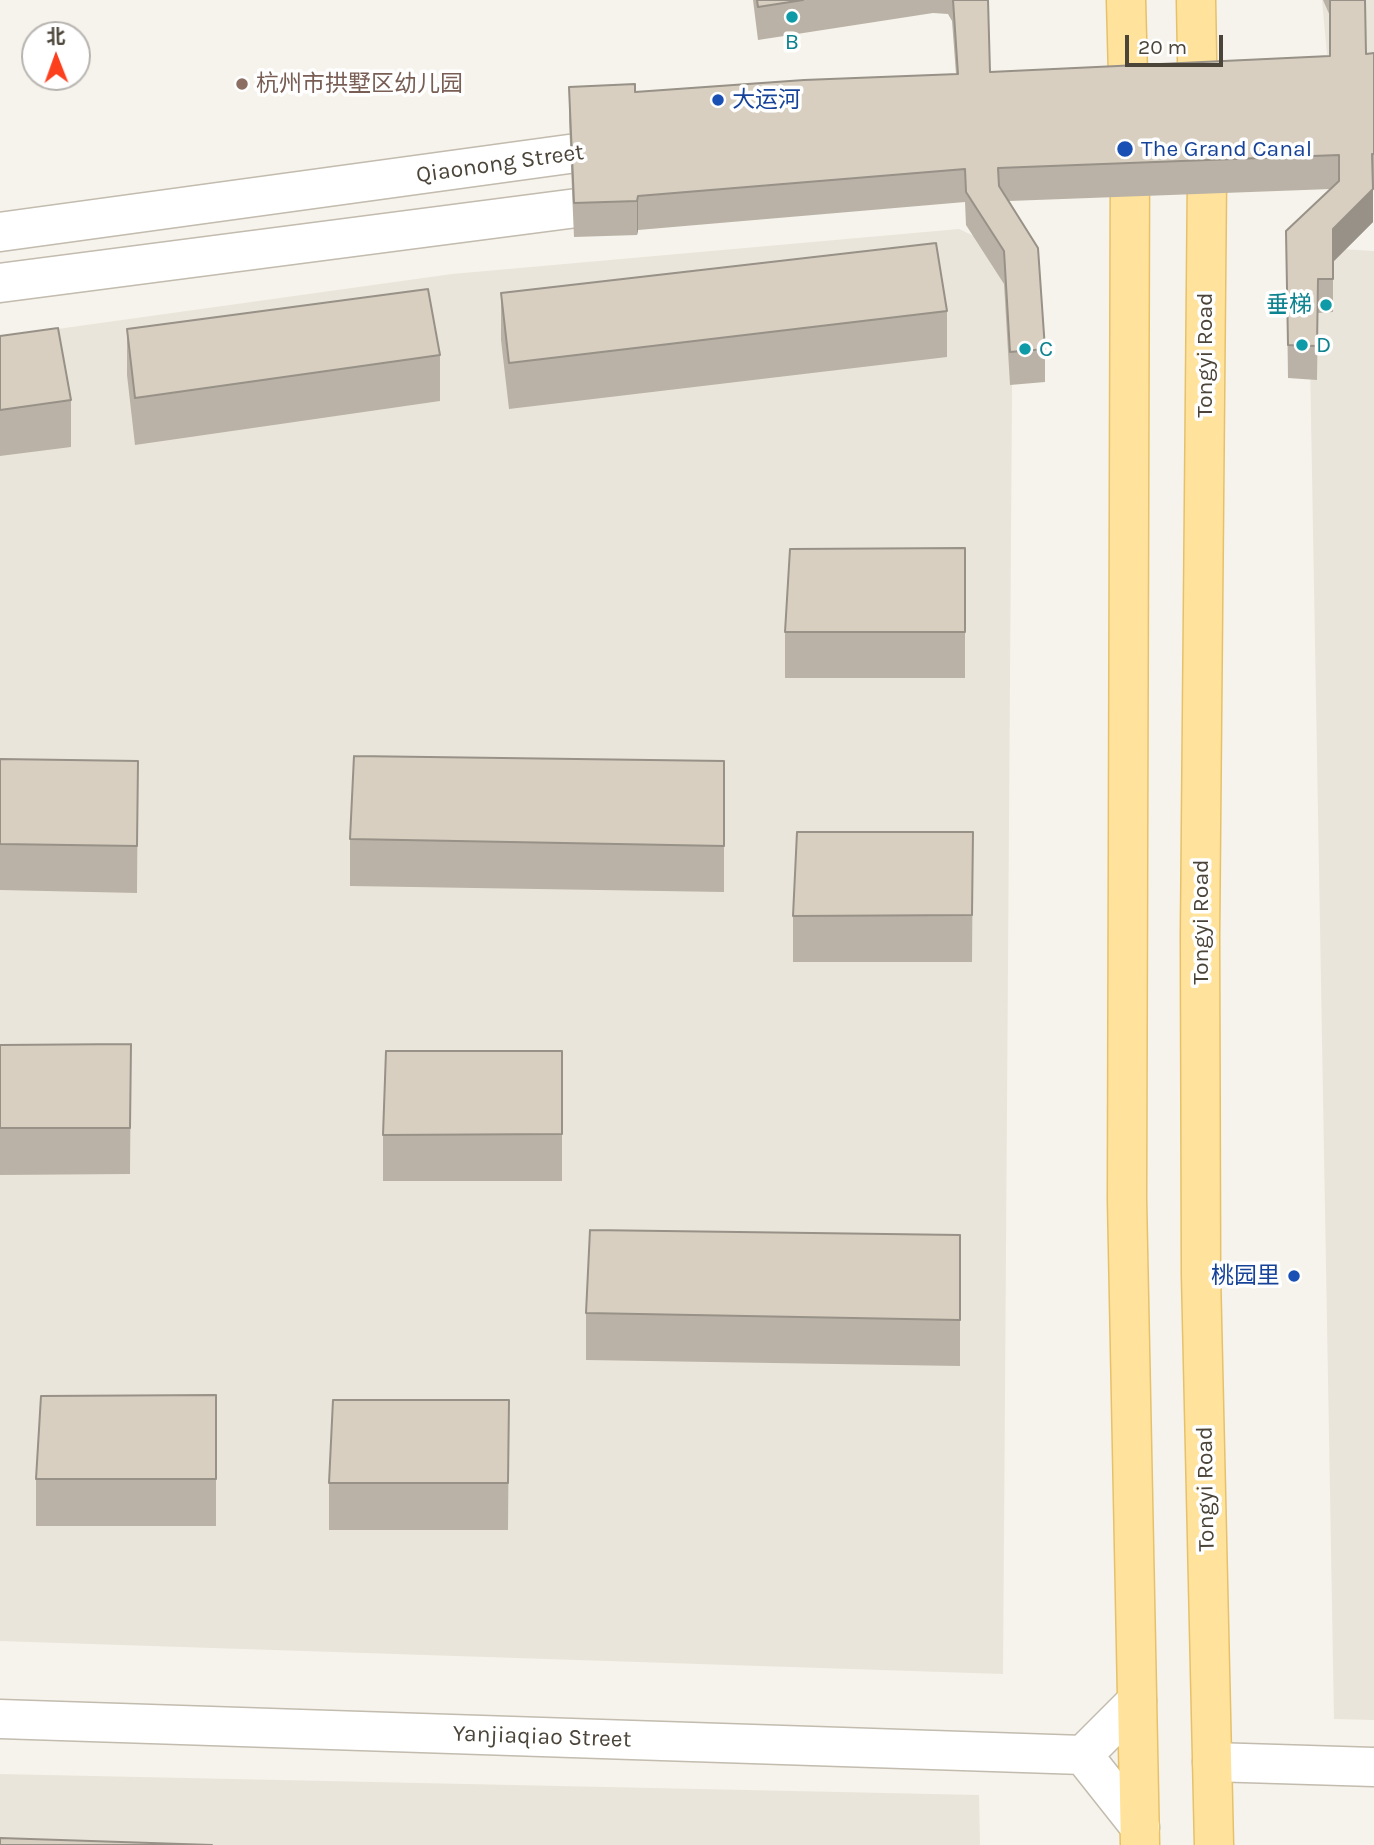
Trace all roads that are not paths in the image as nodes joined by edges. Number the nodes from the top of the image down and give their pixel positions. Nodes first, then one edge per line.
1 (1126, 0) edge
2 (1196, 0) edge
3 (1129, 90) junction
4 (1089, 92) edge
5 (1198, 114) junction
6 (1239, 114) edge
7 (656, 142) edge
8 (1092, 151) edge
9 (1130, 151) junction
10 (1221, 177) junction
11 (660, 197) edge
12 (0, 232) edge
13 (0, 283) edge
14 (1137, 1701) junction
15 (0, 1719) edge
16 (1083, 1755) junction
17 (1212, 1762) junction
18 (1374, 1767) edge
19 (1140, 1836) edge
20 (1214, 1845) edge

1 - 3 main road
2 - 5 main road, Tongyi Road
3 - 4 street
3 - 5 street
3 - 9 main road
5 - 6 street
5 - 10 main road, Tongyi Road
7 - 12 street, Qiaonong Street
8 - 9 street
9 - 10 street
9 - 14 main road
10 - 17 main road, Tongyi Road
11 - 13 street
14 - 16 street
14 - 19 main road
15 - 16 street, Yanjiaqiao Street
16 - 19 street
17 - 18 street
17 - 20 main road, Tongyi Road

